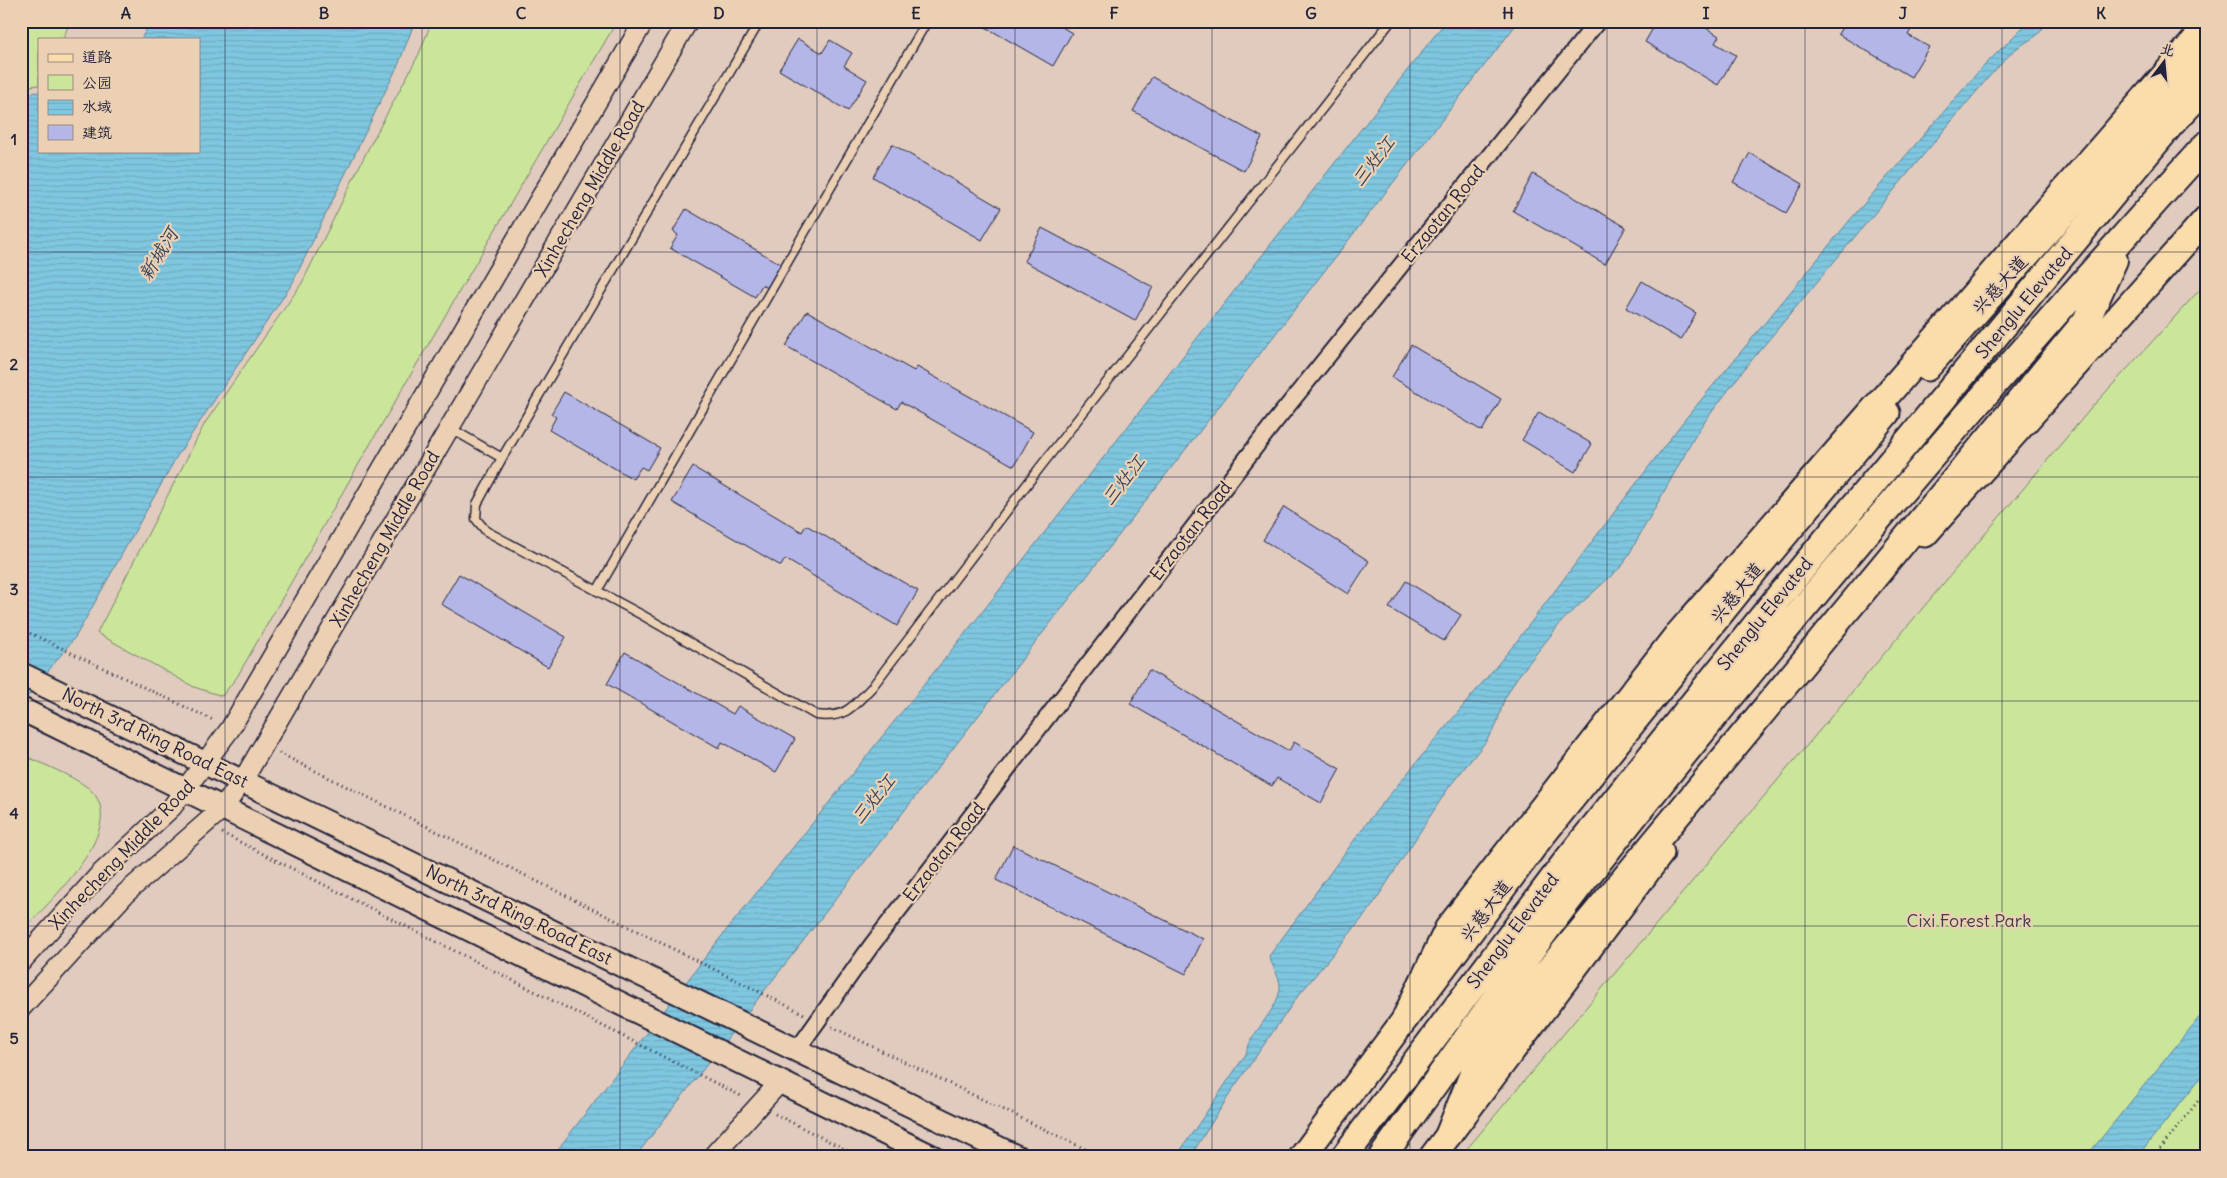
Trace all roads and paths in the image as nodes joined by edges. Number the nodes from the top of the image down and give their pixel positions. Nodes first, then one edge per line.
1 (644, 21) edge
2 (688, 21) edge
3 (760, 21) edge
4 (927, 21) edge
5 (1391, 21) edge
6 (1598, 21) edge
7 (2206, 28) edge
8 (2206, 57) edge
9 (2206, 87) edge
10 (2206, 144) edge
11 (2206, 219) edge
12 (2126, 235) junction
13 (450, 428) junction
14 (502, 458) junction
15 (597, 591) junction
16 (21, 629) edge
17 (21, 674) edge
18 (21, 709) edge
19 (230, 729) junction
20 (264, 746) junction
21 (207, 763) junction
22 (242, 780) junction
23 (187, 790) junction
24 (224, 808) junction
25 (206, 825) junction
26 (21, 962) edge
27 (21, 1008) edge
28 (1406, 1017) junction
29 (817, 1020) junction
30 (797, 1050) junction
31 (780, 1082) junction
32 (2206, 1091) edge
33 (745, 1098) dead end
34 (772, 1112) dead end
35 (1449, 1134) junction
36 (712, 1157) edge
37 (860, 1157) edge
38 (933, 1157) edge
39 (1016, 1157) edge
40 (1102, 1157) edge
41 (1302, 1157) edge
42 (1344, 1157) edge
43 (1382, 1157) edge
44 (1432, 1157) edge
45 (2154, 1157) edge

1 - 19 street, Xinhecheng Middle Road
2 - 13 street, Xinhecheng Middle Road
3 - 14 lane
4 - 15 lane
5 - 15 lane
6 - 29 street, Erzaotan Road
7 - 28 highway
8 - 28 main road, 兴慈大道
9 - 42 highway, Shenglu Elevated
10 - 12 highway, Shenglu Elevated
11 - 35 main road
12 - 35 highway
12 - 43 highway, Shenglu Elevated
13 - 14 lane
13 - 20 street, Xinhecheng Middle Road
14 - 15 lane
16 - 19 path
17 - 21 main road, North 3rd Ring Road East
18 - 23 main road, North 3rd Ring Road East
19 - 21 street, Xinhecheng Middle Road
20 - 22 street, Xinhecheng Middle Road
20 - 29 path
21 - 22 main road, North 3rd Ring Road East
21 - 23 street, Xinhecheng Middle Road
22 - 24 street, Xinhecheng Middle Road
22 - 30 main road, North 3rd Ring Road East
23 - 24 main road, North 3rd Ring Road East
23 - 26 street, Xinhecheng Middle Road
24 - 25 street, Xinhecheng Middle Road
24 - 31 main road, North 3rd Ring Road East
25 - 27 street, Xinhecheng Middle Road
25 - 33 path
28 - 41 main road, 兴慈大道
29 - 30 street, Erzaotan Road
29 - 40 path
30 - 39 main road, North 3rd Ring Road East
31 - 36 street
31 - 38 main road, North 3rd Ring Road East
32 - 45 path
34 - 37 path
35 - 44 main road

